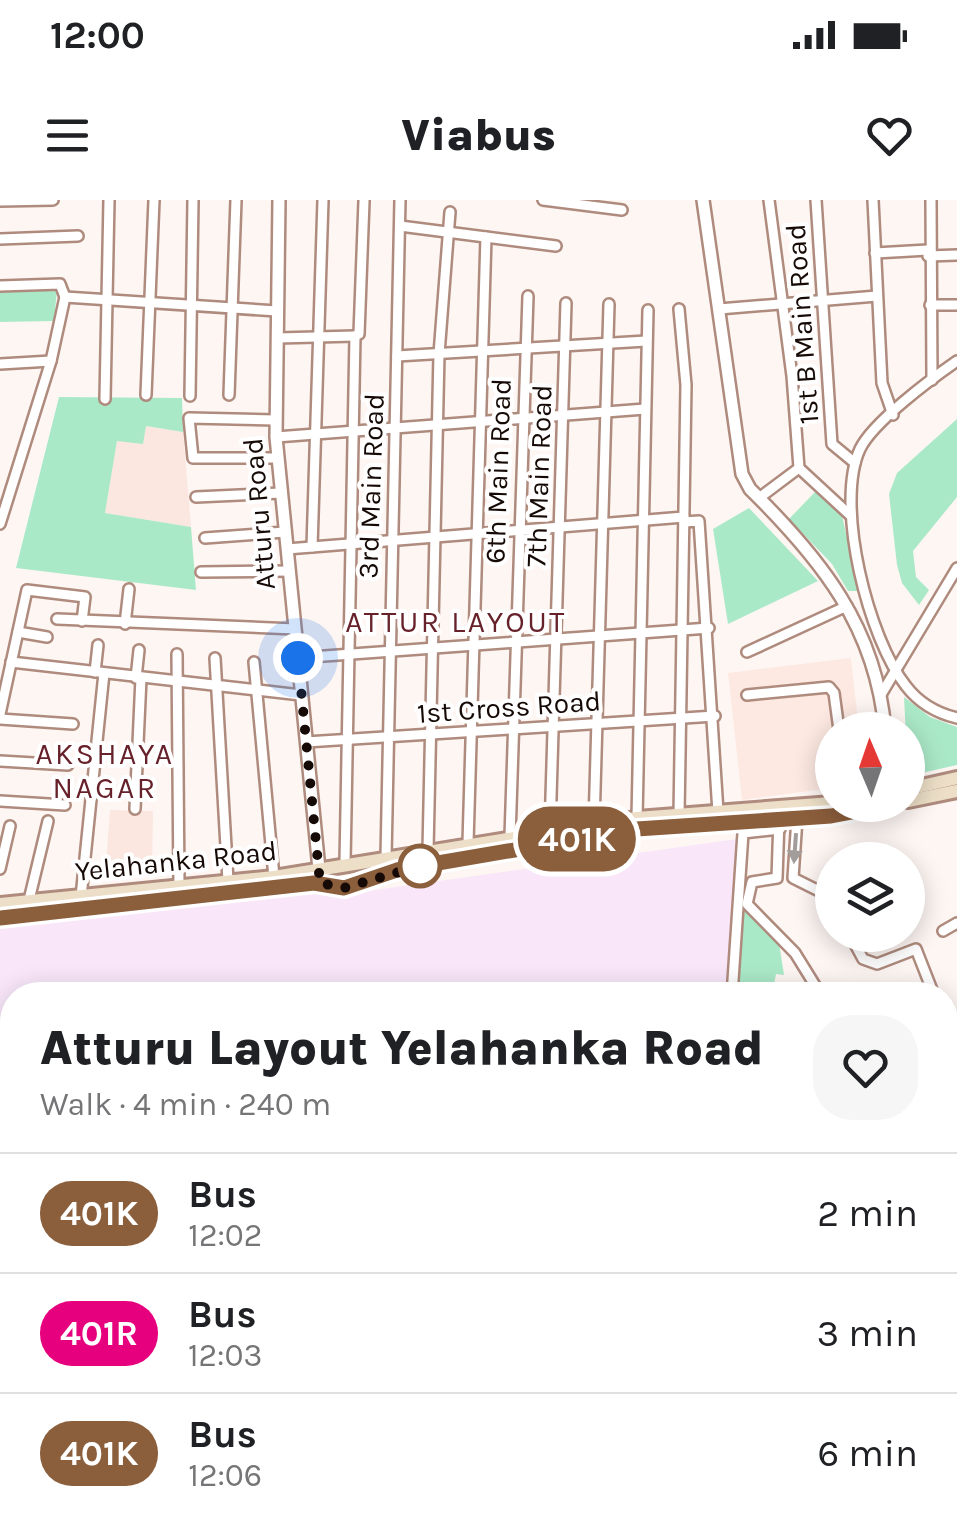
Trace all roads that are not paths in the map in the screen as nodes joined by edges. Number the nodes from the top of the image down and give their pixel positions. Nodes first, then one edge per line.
1 (54, 200) edge
2 (109, 200) edge
3 (154, 200) edge
4 (193, 200) edge
5 (236, 200) edge
6 (279, 200) edge
7 (323, 200) edge
8 (400, 200) edge
9 (543, 200) edge
10 (703, 200) edge
11 (769, 200) edge
12 (816, 200) edge
13 (873, 200) edge
14 (931, 200) edge
15 (0, 201) edge
16 (364, 202) edge
17 (622, 210) dead end
18 (450, 212) dead end
19 (400, 226) junction
20 (448, 232) junction
21 (78, 236) dead end
22 (486, 237) junction
23 (0, 239) edge
24 (556, 246) dead end
25 (875, 252) junction
26 (928, 253) junction
27 (957, 255) edge
28 (0, 286) edge
29 (528, 296) dead end
30 (876, 296) junction
31 (65, 297) junction
32 (822, 301) junction
33 (110, 303) junction
34 (566, 303) dead end
35 (150, 304) junction
36 (609, 304) dead end
37 (784, 304) junction
38 (957, 304) edge
39 (930, 305) junction
40 (190, 307) junction
41 (679, 309) dead end
42 (231, 310) junction
43 (648, 310) dead end
44 (719, 310) junction
45 (277, 311) junction
46 (354, 336) junction
47 (317, 337) junction
48 (276, 338) junction
49 (646, 341) junction
50 (607, 343) junction
51 (565, 346) junction
52 (525, 347) junction
53 (481, 351) junction
54 (438, 354) junction
55 (397, 356) junction
56 (51, 361) junction
57 (957, 361) edge
58 (0, 364) edge
59 (932, 380) junction
60 (229, 395) dead end
61 (146, 396) dead end
62 (190, 396) dead end
63 (105, 399) dead end
64 (645, 409) junction
65 (605, 412) junction
66 (563, 415) junction
67 (893, 415) junction
68 (522, 418) junction
69 (275, 420) junction
70 (479, 422) junction
71 (437, 425) junction
72 (395, 428) junction
73 (353, 431) junction
74 (313, 434) junction
75 (276, 437) junction
76 (278, 458) junction
77 (856, 463) junction
78 (799, 468) junction
79 (0, 473) edge
80 (14, 477) junction
81 (281, 493) junction
82 (196, 497) dead end
83 (758, 498) junction
84 (851, 516) junction
85 (684, 519) junction
86 (643, 520) junction
87 (0, 524) edge
88 (602, 524) junction
89 (560, 527) junction
90 (519, 530) junction
91 (285, 532) junction
92 (476, 534) junction
93 (434, 537) junction
94 (205, 538) dead end
95 (392, 540) junction
96 (350, 544) junction
97 (312, 547) junction
98 (287, 549) junction
99 (957, 568) edge
100 (289, 570) junction
101 (202, 572) dead end
102 (130, 589) dead end
103 (866, 595) junction
104 (846, 603) junction
105 (57, 619) dead end
106 (82, 621) junction
107 (126, 624) junction
108 (709, 628) junction
109 (295, 629) junction
110 (682, 630) junction
111 (18, 632) junction
112 (640, 632) junction
113 (601, 636) junction
114 (47, 637) dead end
115 (556, 639) junction
116 (516, 642) junction
117 (98, 645) dead end
118 (473, 645) junction
119 (431, 648) junction
120 (139, 650) dead end
121 (389, 651) junction
122 (747, 652) dead end
123 (178, 654) dead end
124 (348, 654) junction
125 (215, 658) dead end
126 (298, 658) junction
127 (11, 662) junction
128 (254, 662) dead end
129 (896, 670) junction
130 (99, 672) junction
131 (139, 678) junction
132 (177, 684) junction
133 (216, 687) junction
134 (256, 691) junction
135 (882, 693) junction
136 (301, 695) junction
137 (746, 695) dead end
138 (835, 712) edge
139 (884, 712) edge
140 (0, 716) edge
141 (715, 716) junction
142 (681, 718) junction
143 (957, 718) edge
144 (639, 721) junction
145 (73, 724) dead end
146 (596, 724) junction
147 (554, 726) junction
148 (513, 729) junction
149 (471, 732) junction
150 (428, 734) junction
151 (386, 737) junction
152 (347, 739) junction
153 (306, 742) junction
154 (0, 761) edge
155 (68, 765) dead end
156 (957, 778) edge
157 (925, 785) edge
158 (957, 791) edge
159 (925, 798) edge
160 (0, 801) edge
161 (815, 804) edge
162 (65, 806) dead end
163 (135, 809) dead end
164 (718, 812) junction
165 (680, 815) junction
166 (815, 815) edge
167 (637, 818) junction
168 (797, 818) junction
169 (48, 821) dead end
170 (594, 824) junction
171 (780, 824) junction
172 (10, 826) dead end
173 (550, 830) junction
174 (510, 837) junction
175 (468, 843) junction
176 (428, 850) junction
177 (386, 857) junction
178 (345, 862) junction
179 (0, 868) edge
180 (274, 876) junction
181 (319, 876) junction
182 (228, 881) junction
183 (179, 886) junction
184 (815, 889) edge
185 (81, 896) junction
186 (29, 900) junction
187 (0, 904) edge
188 (0, 918) edge
189 (957, 923) edge
190 (943, 931) dead end
191 (859, 952) edge
192 (910, 952) edge
193 (917, 952) edge
194 (733, 982) edge
195 (812, 982) edge
196 (929, 982) edge

1 - 15 street
2 - 33 street
3 - 35 street
4 - 40 street
5 - 42 street
6 - 45 street, Atturu Road
7 - 47 street
8 - 19 street, 3rd Main Road
9 - 17 street
10 - 44 street
11 - 37 street
12 - 32 street, 1st B Main Road
13 - 25 street
14 - 26 street
16 - 46 street
18 - 20 street
19 - 20 street
19 - 55 street, 3rd Main Road
20 - 22 street
20 - 54 street
21 - 23 street
22 - 24 street
22 - 53 street
25 - 26 street
25 - 30 street
26 - 27 street
26 - 39 street
28 - 31 street
29 - 52 street, 6th Main Road
30 - 32 street
30 - 67 street
31 - 33 street
31 - 56 street
32 - 37 street
32 - 77 street, 1st B Main Road
33 - 35 street
33 - 63 street
34 - 51 street, 7th Main Road
35 - 40 street
35 - 61 street
36 - 50 street
37 - 44 street
37 - 78 street
38 - 39 street
39 - 59 street
40 - 42 street
40 - 62 street
41 - 85 street
42 - 45 street
42 - 60 street
43 - 49 street
44 - 83 street
45 - 48 street, Atturu Road
46 - 47 street
46 - 73 street
47 - 48 street
47 - 74 street
48 - 69 street, Atturu Road
49 - 50 street
49 - 64 street
50 - 51 street
50 - 65 street
51 - 52 street
51 - 66 street, 7th Main Road
52 - 53 street
52 - 68 street, 6th Main Road
53 - 54 street
53 - 70 street
54 - 55 street
54 - 71 street
55 - 72 street, 3rd Main Road
56 - 58 street
56 - 80 street
57 - 59 street
59 - 67 street
64 - 65 street
64 - 86 street
65 - 66 street
65 - 88 street
66 - 68 street
66 - 89 street, 7th Main Road
67 - 77 street
68 - 70 street
68 - 90 street, 6th Main Road
69 - 75 street, Atturu Road
69 - 76 street
70 - 71 street
70 - 92 street
71 - 72 street
71 - 93 street
72 - 73 street
72 - 95 street, 3rd Main Road
73 - 74 street
73 - 96 street
74 - 75 street
74 - 97 street
75 - 76 street, Atturu Road
76 - 81 street, Atturu Road
77 - 84 street
78 - 83 street
78 - 84 street
79 - 80 street
80 - 87 street
81 - 82 street
81 - 91 street, Atturu Road
83 - 104 street
84 - 103 street
85 - 86 street
85 - 108 street
85 - 110 street
86 - 88 street
86 - 112 street
88 - 89 street
88 - 113 street
89 - 90 street
89 - 115 street, 7th Main Road
90 - 92 street
90 - 116 street, 6th Main Road
91 - 94 street
91 - 98 street, Atturu Road
92 - 93 street
92 - 118 street
93 - 95 street
93 - 119 street
95 - 96 street
95 - 121 street, 3rd Main Road
96 - 97 street
96 - 124 street
97 - 98 street
98 - 100 street, Atturu Road
99 - 129 street
100 - 101 street
100 - 109 street, Atturu Road
102 - 107 street
103 - 104 street
103 - 129 street
104 - 122 street
104 - 135 street
105 - 106 street
106 - 107 street
106 - 111 street
107 - 109 street
108 - 110 street
108 - 141 street
109 - 126 street, Atturu Road
110 - 112 street
110 - 142 street
111 - 114 street
111 - 127 street
112 - 113 street
112 - 144 street
113 - 115 street
113 - 146 street
115 - 116 street
115 - 147 street, 7th Main Road
116 - 118 street
116 - 148 street, 6th Main Road
117 - 130 street
118 - 119 street
118 - 149 street
119 - 121 street
119 - 150 street
120 - 131 street
121 - 124 street
121 - 151 street, 3rd Main Road
123 - 132 street
124 - 126 street
124 - 152 street
125 - 133 street
126 - 136 street, Atturu Road
127 - 130 street
127 - 140 street
128 - 134 street
129 - 135 street
129 - 143 street
130 - 131 street
130 - 185 street
131 - 132 street
131 - 163 street
132 - 133 street
132 - 183 street
133 - 134 street
133 - 182 street
134 - 136 street
134 - 180 street
135 - 139 street
136 - 153 street, Atturu Road
137 - 138 street
140 - 145 street
141 - 142 street, 1st Cross Road
141 - 164 street
142 - 144 street, 1st Cross Road
142 - 165 street
144 - 146 street, 1st Cross Road
144 - 167 street
146 - 147 street, 1st Cross Road
146 - 170 street
147 - 148 street, 1st Cross Road
147 - 173 street, 7th Main Road
148 - 149 street, 1st Cross Road
148 - 174 street, 6th Main Road
149 - 150 street, 1st Cross Road
149 - 175 street
150 - 151 street, 1st Cross Road
150 - 176 street
151 - 152 street, 1st Cross Road
151 - 177 street, 3rd Main Road
152 - 153 street, 1st Cross Road
152 - 178 street
153 - 181 street, Atturu Road
154 - 155 street
156 - 157 main road
158 - 159 main road
160 - 162 street
161 - 164 main road, Yelahanka Road
164 - 165 main road, Yelahanka Road
165 - 167 main road, Yelahanka Road
166 - 168 main road, Yelahanka Road
167 - 170 main road, Yelahanka Road
168 - 171 main road, Yelahanka Road
168 -> 184 street
169 - 186 street
170 - 173 main road, Yelahanka Road
171 - 181 main road, Yelahanka Road
171 - 194 street
171 - 195 street
172 - 179 street
173 - 174 main road, Yelahanka Road
174 - 175 main road, Yelahanka Road
175 - 176 main road, Yelahanka Road
176 - 177 main road, Yelahanka Road
177 - 178 main road, Yelahanka Road
178 - 181 main road, Yelahanka Road
180 - 181 main road, Yelahanka Road
180 - 182 main road, Yelahanka Road
181 - 188 main road, Yelahanka Road
182 - 183 main road, Yelahanka Road
183 - 185 main road, Yelahanka Road
185 - 186 main road, Yelahanka Road
186 - 187 main road, Yelahanka Road
189 - 190 street
191 - 192 street
193 - 196 street

